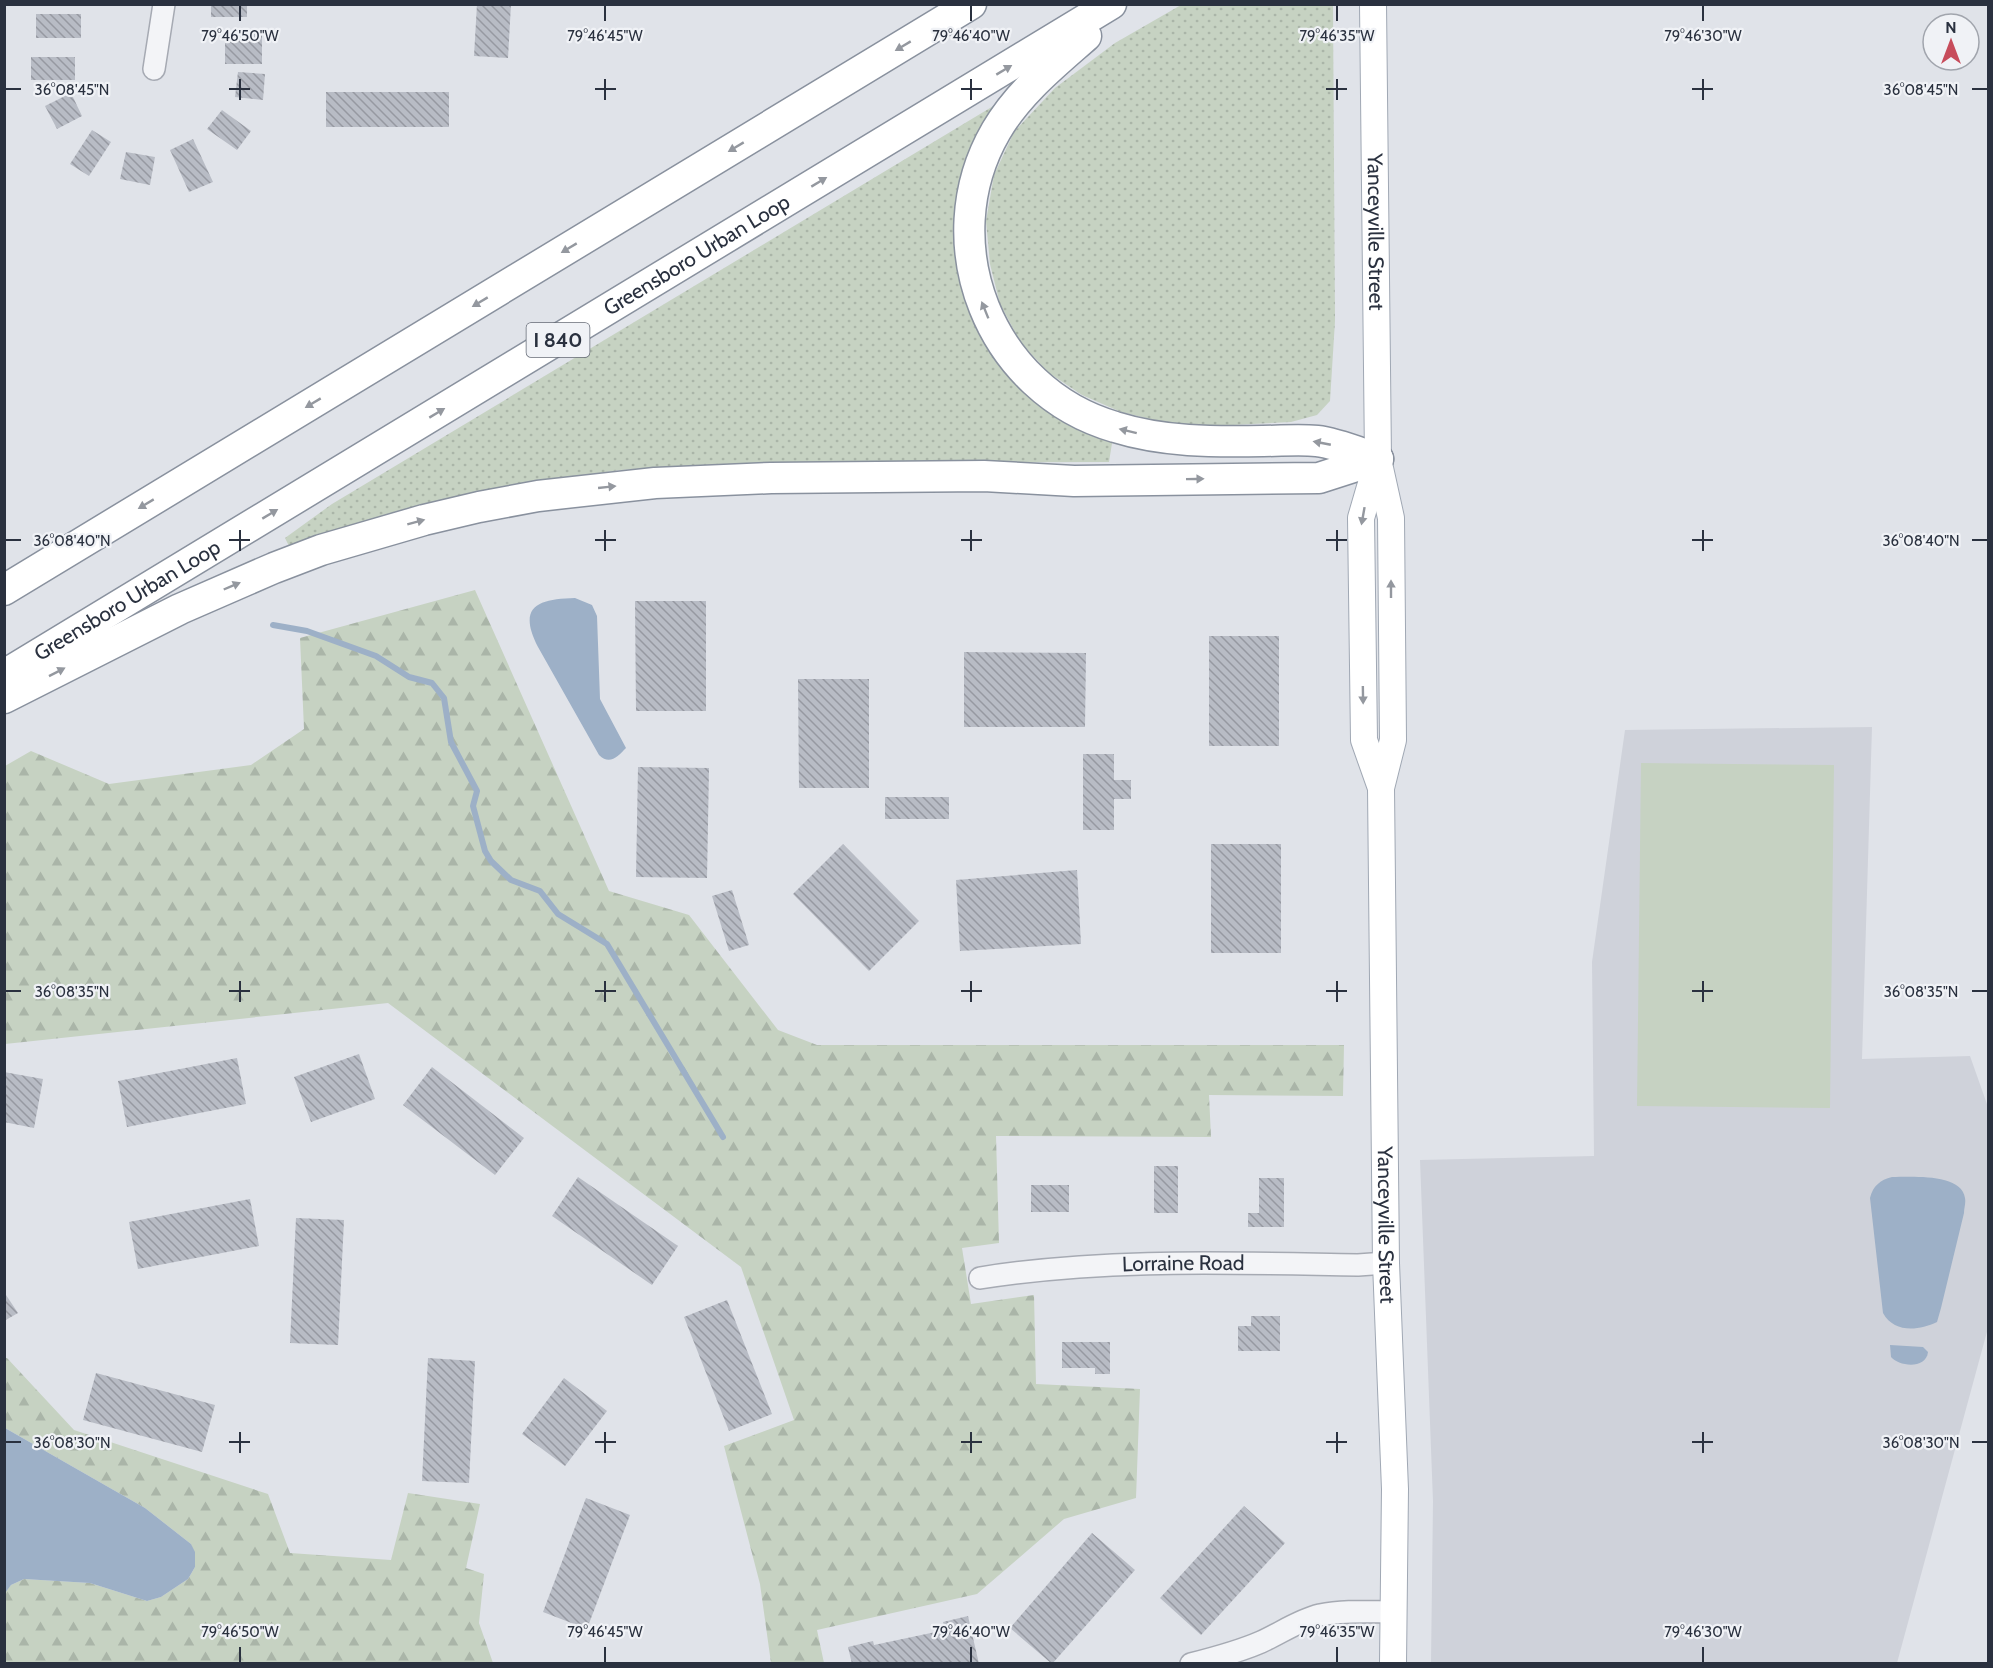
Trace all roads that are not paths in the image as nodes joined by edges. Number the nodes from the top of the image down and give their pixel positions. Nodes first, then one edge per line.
1 (164, 4) edge
2 (971, 4) edge
3 (1111, 4) edge
4 (1122, 4) edge
5 (1374, 4) edge
6 (154, 69) dead end
7 (1378, 459) junction
8 (4, 590) edge
9 (4, 675) edge
10 (4, 698) edge
11 (1386, 1263) junction
12 (980, 1278) dead end
13 (1394, 1612) junction
14 (1191, 1664) edge
15 (1393, 1664) edge

1 - 6 street
2 -> 8 highway
9 -> 3 highway, Greensboro Urban Loop / I 840
7 -> 4 highway
5 - 7 main road, Yanceyville Street
10 -> 7 highway
7 - 11 main road, Yanceyville Street
11 - 12 street, Lorraine Road
11 - 13 main road, Yanceyville Street
13 - 14 street
13 - 15 main road, Yanceyville Street

